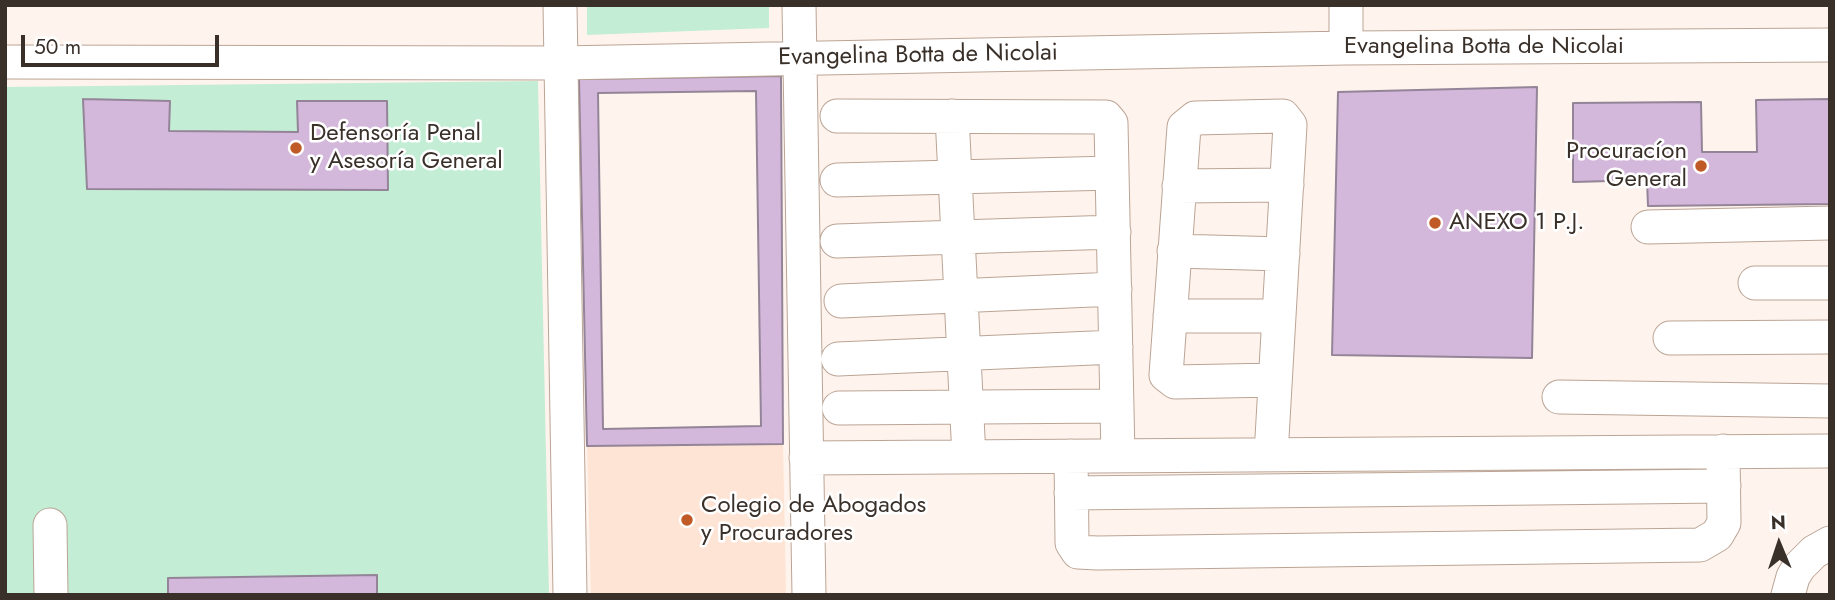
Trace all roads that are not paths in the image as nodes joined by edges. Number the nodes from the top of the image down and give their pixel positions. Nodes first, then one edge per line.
1 (560, 5) edge
2 (799, 5) edge
3 (1346, 5) edge
4 (1830, 45) edge
5 (1346, 48) junction
6 (800, 58) junction
7 (5, 62) edge
8 (561, 63) junction
9 (837, 116) dead end
10 (952, 116) junction
11 (1112, 173) junction
12 (954, 177) junction
13 (837, 180) dead end
14 (1179, 186) junction
15 (1287, 186) junction
16 (1830, 223) edge
17 (1648, 227) dead end
18 (1114, 232) junction
19 (957, 237) junction
20 (837, 241) dead end
21 (1174, 251) junction
22 (1283, 254) junction
23 (1830, 283) edge
24 (1755, 284) dead end
25 (1115, 289) junction
26 (961, 296) junction
27 (841, 301) dead end
28 (1170, 316) junction
29 (1279, 316) junction
30 (1830, 337) edge
31 (1670, 338) dead end
32 (1116, 347) junction
33 (963, 354) junction
34 (838, 359) dead end
35 (1275, 380) junction
36 (1559, 397) dead end
37 (1830, 401) edge
38 (1117, 406) junction
39 (966, 407) junction
40 (839, 408) dead end
41 (1723, 451) junction
42 (1830, 451) edge
43 (1270, 454) junction
44 (1071, 456) junction
45 (1118, 456) junction
46 (969, 457) junction
47 (806, 458) junction
48 (1724, 486) junction
49 (1071, 493) junction
50 (50, 525) dead end
51 (1830, 543) edge
52 (51, 595) edge
53 (570, 595) edge
54 (809, 595) edge
55 (1788, 595) edge

1 - 8 street
2 - 6 street
3 - 5 street
4 - 5 street, Evangelina Botta de Nicolai
5 - 6 street, Evangelina Botta de Nicolai
6 - 8 street, Evangelina Botta de Nicolai
6 - 47 street
7 - 8 street, Evangelina Botta de Nicolai
8 - 53 street
9 - 10 street
10 - 11 street
10 - 12 street
11 - 12 street
11 - 18 street
12 - 13 street
12 - 19 street
14 - 15 street
14 - 15 street
14 - 21 street
15 - 22 street
16 - 17 street
18 - 19 street
18 - 25 street
19 - 20 street
19 - 26 street
21 - 22 street
21 - 28 street
22 - 29 street
23 - 24 street
25 - 26 street
25 - 32 street
26 - 27 street
26 - 33 street
28 - 29 street
28 - 35 street
29 - 35 street
30 - 31 street
32 - 33 street
32 - 38 street
33 - 34 street
33 - 39 street
35 - 43 street
36 - 37 street
38 - 39 street
38 - 45 street
39 - 40 street
39 - 46 street
41 - 42 street
41 - 43 street
41 - 48 street
43 - 45 street
44 - 45 street
44 - 46 street
44 - 49 street
46 - 47 street
47 - 54 street
48 - 49 street
48 - 49 street
50 - 52 street
51 - 55 street

